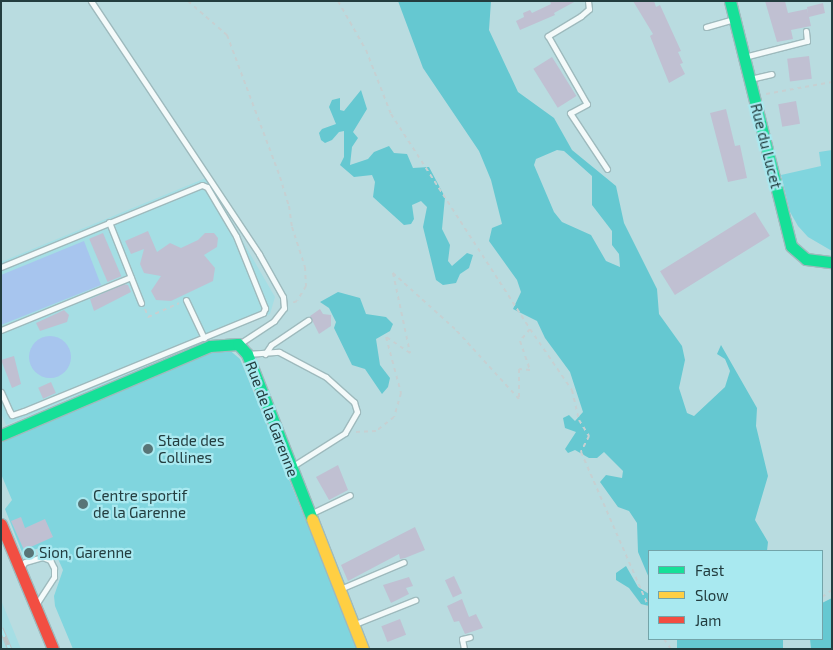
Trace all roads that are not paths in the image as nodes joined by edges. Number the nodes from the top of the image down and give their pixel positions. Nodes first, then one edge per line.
1 (91, 1) edge
2 (588, 1) edge
3 (730, 1) edge
4 (734, 18) junction
5 (706, 27) dead end
6 (806, 31) dead end
7 (744, 57) junction
8 (771, 74) dead end
9 (749, 79) junction
10 (607, 168) dead end
11 (109, 222) junction
12 (832, 262) edge
13 (1, 266) edge
14 (131, 276) junction
15 (186, 300) road end
16 (141, 303) road end
17 (308, 320) dead end
18 (1, 330) edge
19 (204, 338) junction
20 (238, 344) junction
21 (247, 354) junction
22 (265, 354) junction
23 (1, 392) edge
24 (1, 435) edge
25 (290, 467) junction
26 (350, 494) dead end
27 (310, 514) junction
28 (1, 524) edge
29 (404, 562) dead end
30 (20, 569) junction
31 (339, 590) junction
32 (415, 600) dead end
33 (35, 605) junction
34 (353, 625) junction
35 (470, 636) dead end
36 (53, 649) edge
37 (363, 649) edge
38 (464, 649) edge

1 - 20 lane
2 - 10 lane
3 - 4 street, Rue du Lucet
4 - 5 lane
4 - 7 street, Rue du Lucet
6 - 7 lane
7 - 9 street, Rue du Lucet
8 - 9 lane
9 - 12 street, Rue du Lucet
11 - 13 lane
11 - 14 lane
11 - 19 lane
14 - 16 lane
14 - 18 lane
15 - 19 lane
17 - 22 lane
19 - 23 lane
20 - 21 street, Rue de la Garenne
20 - 24 street, Rue de la Garenne
21 - 22 lane
21 - 25 street, Rue de la Garenne
22 - 25 lane
25 - 27 street, Rue de la Garenne
26 - 27 lane
27 - 31 street, Rue de la Garenne
28 - 30 street
29 - 31 lane
30 - 33 street
30 - 33 lane
31 - 34 street, Rue de la Garenne
32 - 34 lane
33 - 36 street
34 - 37 street, Rue de la Garenne
35 - 38 lane

